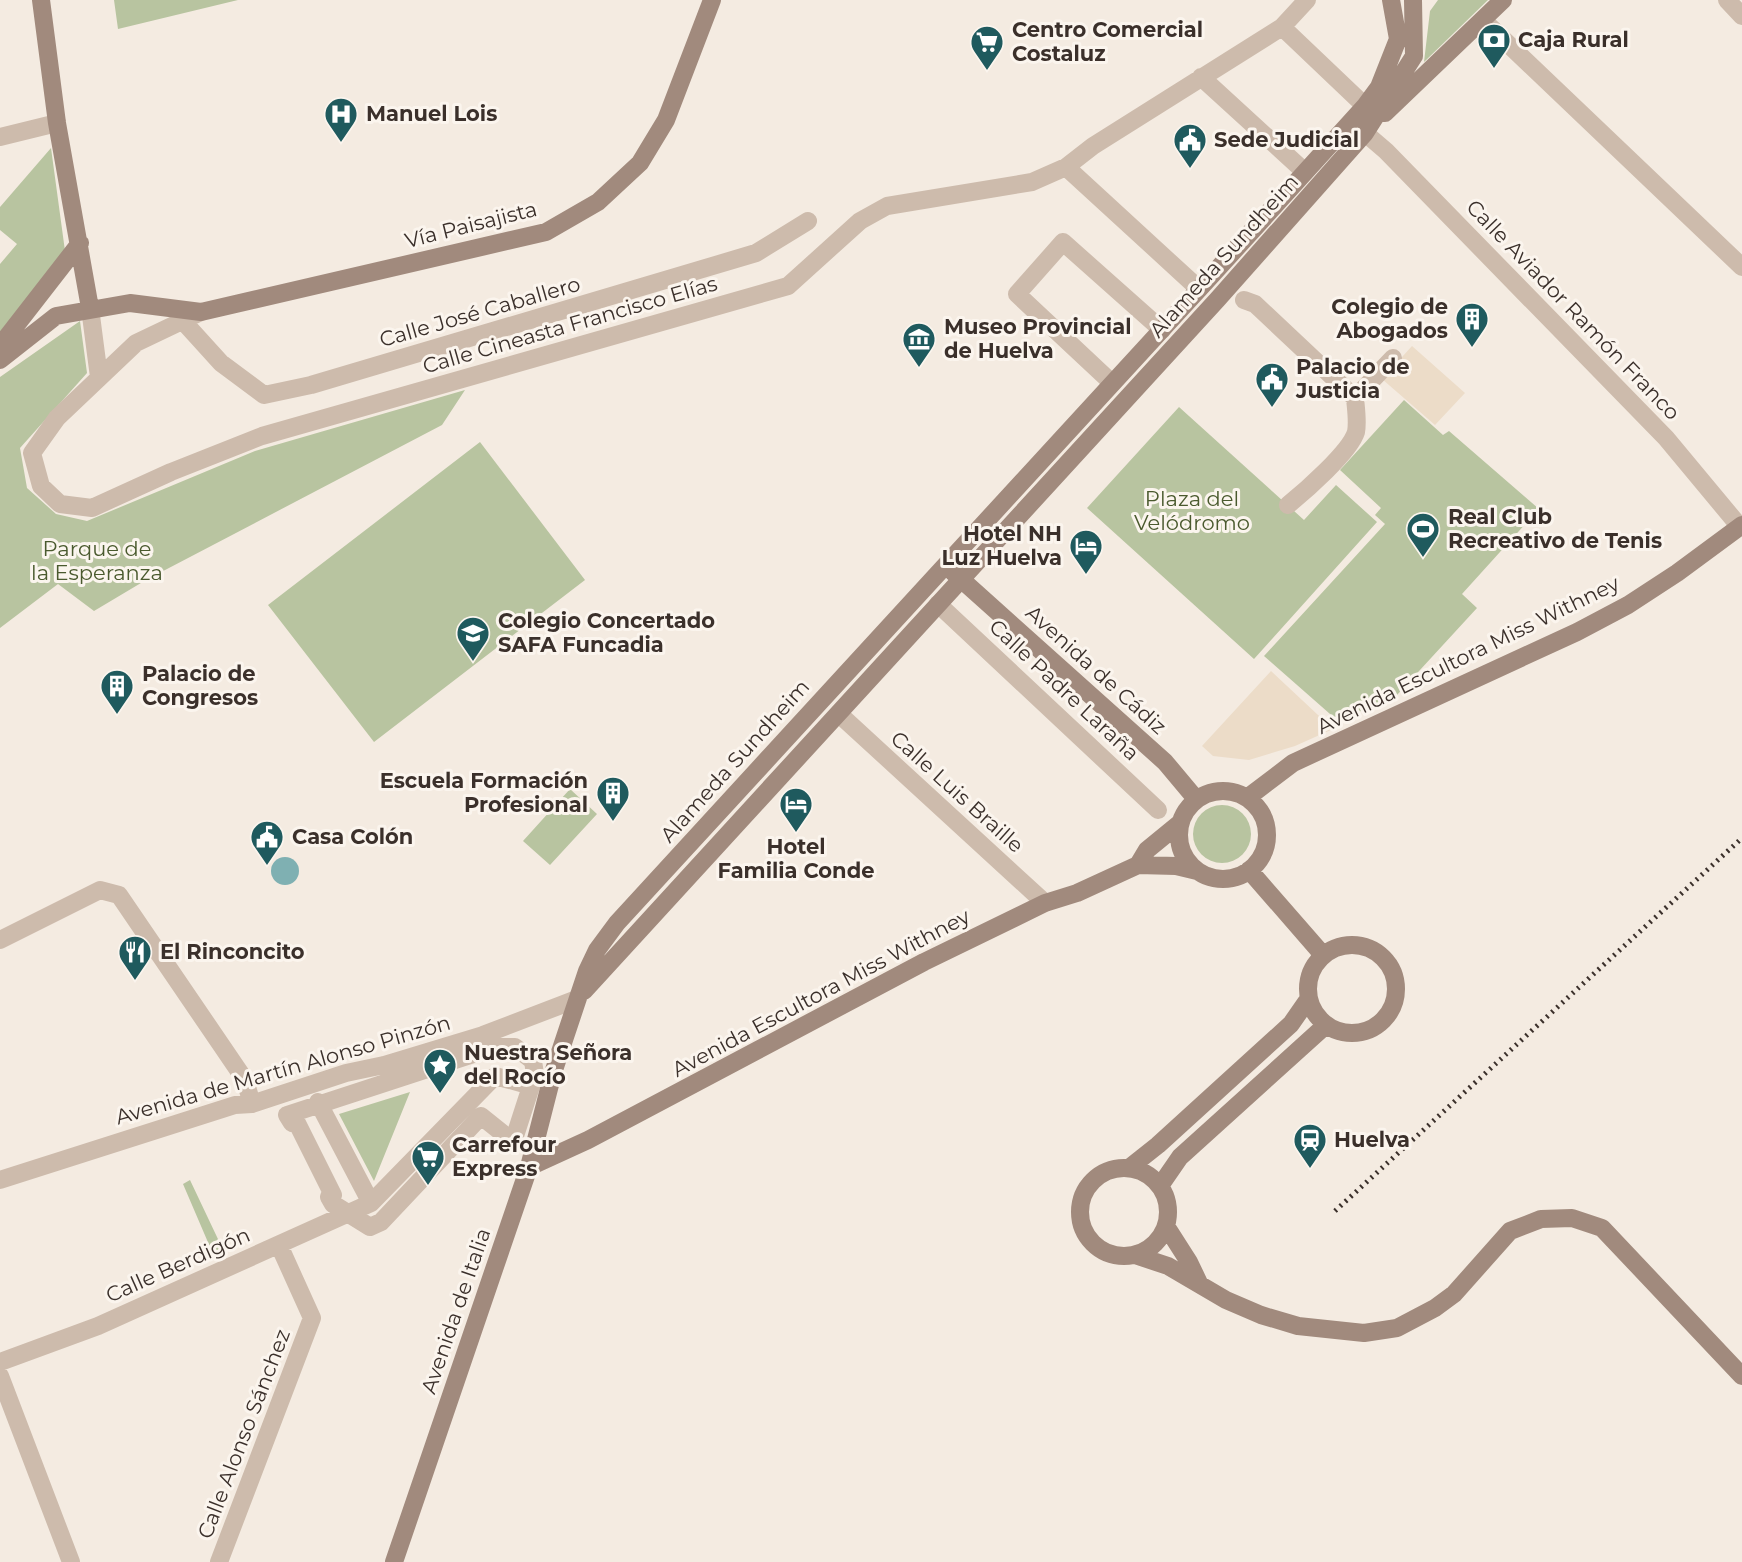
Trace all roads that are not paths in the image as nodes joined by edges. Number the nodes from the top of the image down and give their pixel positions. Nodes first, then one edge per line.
1 (41, 0) edge
2 (712, 0) edge
3 (1307, 0) edge
4 (1414, 0) edge
5 (1503, 0) edge
6 (1727, 0) edge
7 (1391, 2) edge
8 (1742, 16) edge
9 (1483, 20) junction
10 (1282, 27) junction
11 (1201, 78) junction
12 (1365, 106) junction
13 (57, 123) junction
14 (1365, 132) junction
15 (0, 137) edge
16 (1066, 167) junction
17 (1305, 172) junction
18 (808, 220) dead end
19 (80, 243) junction
20 (1742, 267) edge
21 (1199, 289) junction
22 (1244, 300) dead end
23 (90, 308) junction
24 (201, 312) junction
25 (182, 320) junction
26 (1162, 330) junction
27 (0, 346) edge
28 (1393, 358) dead end
29 (0, 360) edge
30 (99, 377) junction
31 (1112, 383) junction
32 (1355, 398) junction
33 (1287, 505) dead end
34 (1741, 526) edge
35 (945, 565) junction
36 (960, 579) junction
37 (938, 604) junction
38 (839, 714) junction
39 (1247, 798) junction
40 (1196, 799) junction
41 (1158, 810) dead end
42 (1180, 823) junction
43 (1138, 865) junction
44 (1250, 870) junction
45 (1197, 871) junction
46 (1045, 903) junction
47 (0, 940) edge
48 (1323, 955) junction
49 (1309, 998) junction
50 (577, 999) junction
51 (1326, 1025) junction
52 (493, 1032) junction
53 (553, 1073) junction
54 (528, 1085) dead end
55 (318, 1103) junction
56 (252, 1104) junction
57 (529, 1167) junction
58 (1129, 1168) junction
59 (0, 1180) edge
60 (1160, 1186) junction
61 (371, 1203) junction
62 (349, 1214) junction
63 (1166, 1226) junction
64 (279, 1245) junction
65 (1135, 1255) junction
66 (1199, 1283) junction
67 (0, 1362) edge
68 (0, 1376) edge
69 (1742, 1376) edge
70 (71, 1562) edge
71 (219, 1562) edge
72 (394, 1562) edge

1 - 13 street
2 - 24 street, Vía Paisajista
3 - 10 street, Calle Cineasta Francisco Elías
4 - 7 street
4 - 14 street, Alameda Sundheim
5 - 9 street
6 - 8 street
7 - 12 street, Alameda Sundheim
9 - 14 street
9 - 20 street
10 - 11 street, Calle Cineasta Francisco Elías
10 - 12 street
11 - 16 street, Calle Cineasta Francisco Elías
11 - 17 street
12 - 17 street, Alameda Sundheim
13 - 15 street
13 - 19 street
14 - 34 street, Calle Aviador Ramón Franco
14 - 36 street, Alameda Sundheim
16 - 21 street
16 - 30 street, Calle Cineasta Francisco Elías
17 - 21 street, Alameda Sundheim
18 - 25 street, Calle José Caballero
19 - 23 street
19 - 27 street
21 - 26 street, Alameda Sundheim
22 - 32 street
23 - 24 street
23 - 29 street
23 - 30 street
24 - 25 street, Calle Cineasta Francisco Elías
25 - 30 street, Calle Cineasta Francisco Elías
26 - 31 street, Alameda Sundheim
26 - 31 street
28 - 32 street
31 - 35 street, Alameda Sundheim
32 - 33 street
34 - 39 street, Avenida Escultora Miss Withney
35 - 36 street
35 - 50 street, Alameda Sundheim
36 - 37 street, Alameda Sundheim
36 - 40 street, Avenida de Cádiz
37 - 38 street, Alameda Sundheim
37 - 41 street, Calle Padre Laraña
38 - 46 street, Calle Luis Braille
38 - 50 street, Alameda Sundheim
39 - 40 street
39 - 44 street
40 - 42 street
42 - 43 street, Avenida Escultora Miss Withney
42 - 45 street
43 - 45 street, Avenida Escultora Miss Withney
43 - 46 street, Avenida Escultora Miss Withney
44 - 45 street
44 - 48 street
46 - 57 street, Avenida Escultora Miss Withney
47 - 56 street
48 - 49 street
48 - 51 street
49 - 51 street
49 - 58 street
50 - 52 street, Avenida de Martín Alonso Pinzón
50 - 53 street, Alameda Sundheim
51 - 60 street
52 - 53 street
52 - 56 street, Avenida de Martín Alonso Pinzón
53 - 57 street, Avenida de Italia
54 - 61 street, Calle Berdigón
55 - 61 street
55 - 62 street
55 - 62 street
56 - 59 street, Avenida de Martín Alonso Pinzón
57 - 72 street, Avenida de Italia
58 - 60 street
58 - 65 street
60 - 63 street
61 - 62 street, Calle Berdigón
62 - 64 street, Calle Berdigón
63 - 65 street
63 - 66 street
64 - 67 street, Calle Berdigón
64 - 71 street, Calle Alonso Sánchez
65 - 66 street
66 - 69 street
68 - 70 street

